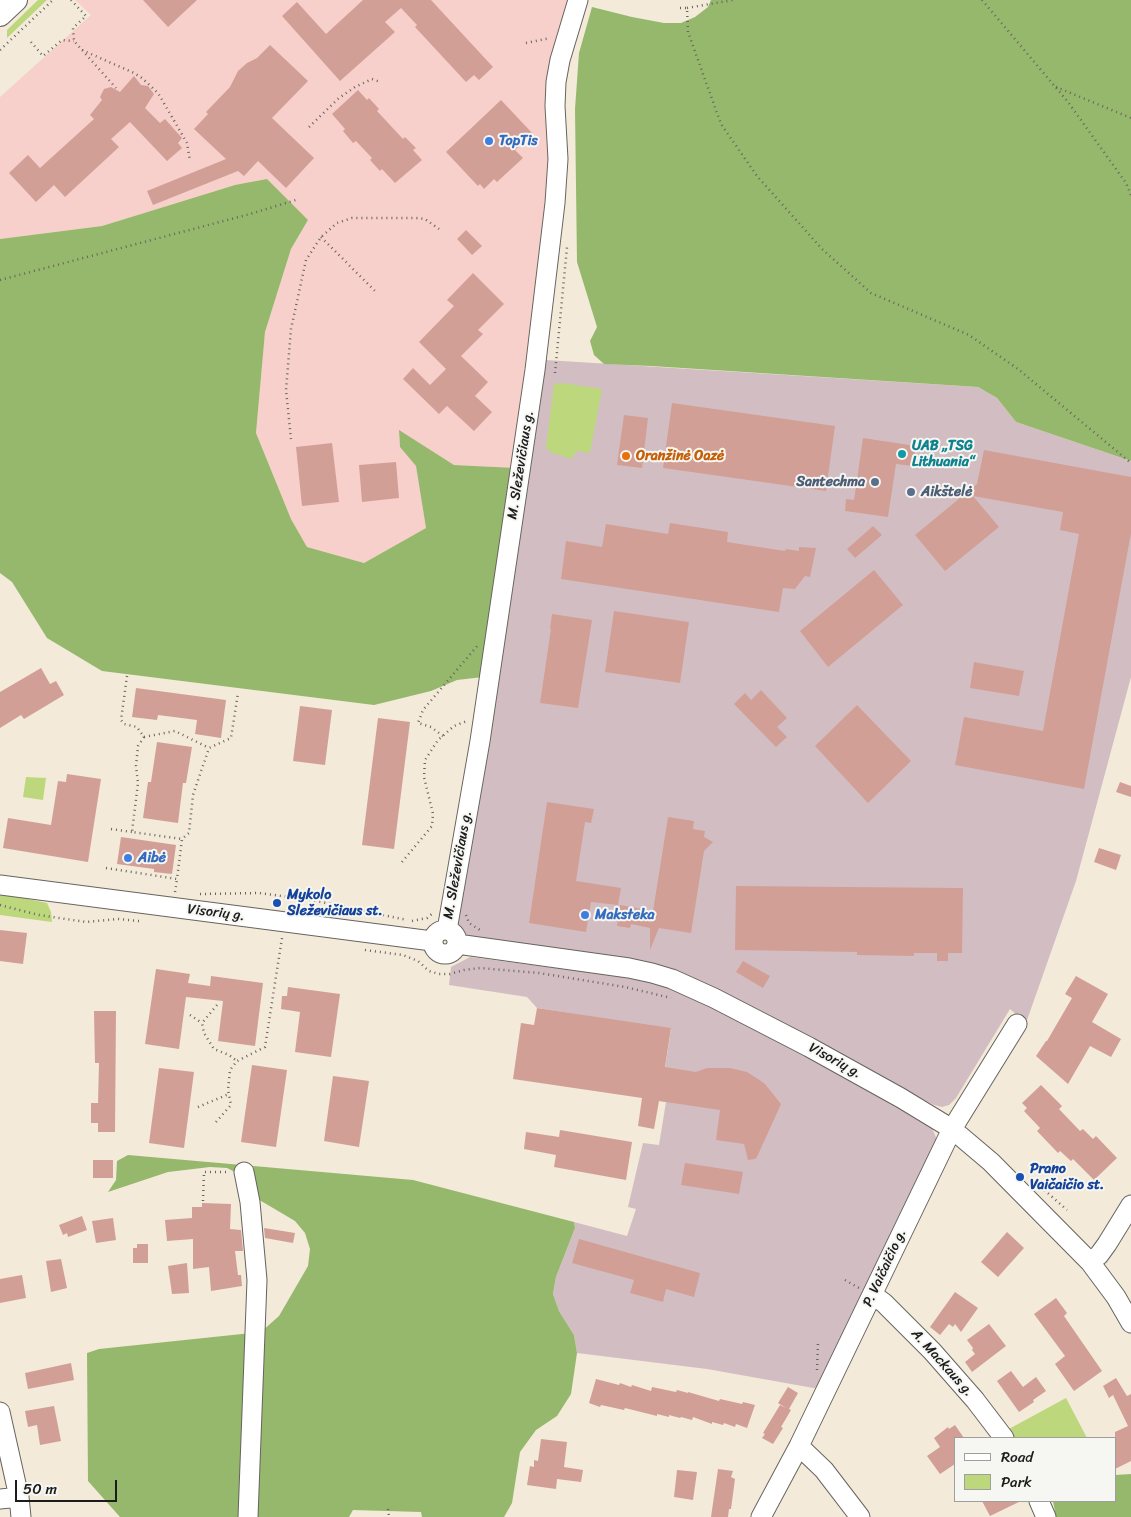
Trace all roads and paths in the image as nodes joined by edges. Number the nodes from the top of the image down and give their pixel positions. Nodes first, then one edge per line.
1 (16, 0) edge
2 (53, 0) edge
3 (71, 0) edge
4 (578, 0) edge
5 (733, 0) edge
6 (982, 0) edge
7 (680, 8) dead end
8 (686, 8) junction
9 (0, 15) edge
10 (552, 37) dead end
11 (74, 41) junction
12 (31, 42) dead end
13 (526, 42) dead end
14 (0, 50) edge
15 (82, 50) junction
16 (380, 82) dead end
17 (1054, 86) junction
18 (116, 88) dead end
19 (1131, 118) edge
20 (309, 127) dead end
21 (190, 161) dead end
22 (1131, 195) edge
23 (299, 199) dead end
24 (439, 229) dead end
25 (321, 237) junction
26 (0, 280) edge
27 (377, 293) dead end
28 (291, 440) dead end
29 (1131, 464) edge
30 (480, 642) dead end
31 (127, 676) dead end
32 (238, 693) dead end
33 (483, 721) junction
34 (443, 736) junction
35 (144, 737) junction
36 (209, 748) junction
37 (111, 829) dead end
38 (132, 832) junction
39 (182, 839) junction
40 (402, 862) dead end
41 (106, 868) dead end
42 (177, 878) junction
43 (0, 885) edge
44 (180, 894) dead end
45 (200, 894) dead end
46 (0, 904) edge
47 (435, 906) dead end
48 (142, 921) dead end
49 (282, 938) dead end
50 (445, 938) junction
51 (356, 949) dead end
52 (677, 1000) dead end
53 (217, 1005) dead end
54 (190, 1014) dead end
55 (202, 1022) junction
56 (1017, 1024) dead end
57 (237, 1061) junction
58 (229, 1094) junction
59 (198, 1108) dead end
60 (216, 1122) dead end
61 (952, 1129) junction
62 (244, 1172) joint
63 (203, 1201) dead end
64 (1131, 1205) edge
65 (1090, 1262) junction
66 (872, 1295) junction
67 (1131, 1323) edge
68 (0, 1412) edge
69 (1003, 1437) edge
70 (799, 1446) junction
71 (19, 1497) junction
72 (0, 1499) edge
73 (1039, 1502) edge
74 (388, 1509) dead end
75 (21, 1517) edge
76 (248, 1517) edge
77 (389, 1517) edge
78 (761, 1517) edge
79 (860, 1517) edge
80 (1046, 1517) edge

1 - 9 main road
2 - 14 path
3 - 11 path
4 - 33 street, M. Sleževičiaus g.
5 - 8 path
6 - 17 path
7 - 8 path
8 - 29 path
10 - 13 path
11 - 12 path
11 - 15 path
15 - 18 path
15 - 21 path
16 - 20 path
17 - 19 path
17 - 22 path
23 - 26 path
24 - 25 path
25 - 27 path
25 - 28 path
30 - 34 path
31 - 35 path
32 - 36 path
33 - 34 path
33 - 50 street, M. Sleževičiaus g.
34 - 40 path
35 - 36 path
35 - 38 path
36 - 39 path
37 - 38 path
38 - 39 path
39 - 42 path
41 - 42 path
42 - 44 path
43 - 50 street, Visorių g.
45 - 47 path
46 - 48 path
49 - 57 path
50 - 61 street, Visorių g.
51 - 52 path
53 - 55 path
54 - 55 path
55 - 57 path
56 - 61 street, P. Vaičaičio g.
57 - 58 path
58 - 59 path
58 - 60 path
61 - 65 street, Visorių g.
61 - 66 street, P. Vaičaičio g.
62 - 63 path
62 - 76 street
64 - 65 street
65 - 67 street, Visorių g.
66 - 69 street, A. Mackaus g.
66 - 70 street, P. Vaičaičio g.
68 - 71 street
70 - 78 street, P. Vaičaičio g.
70 - 79 street
71 - 72 street
71 - 75 street
73 - 80 street
74 - 77 path

